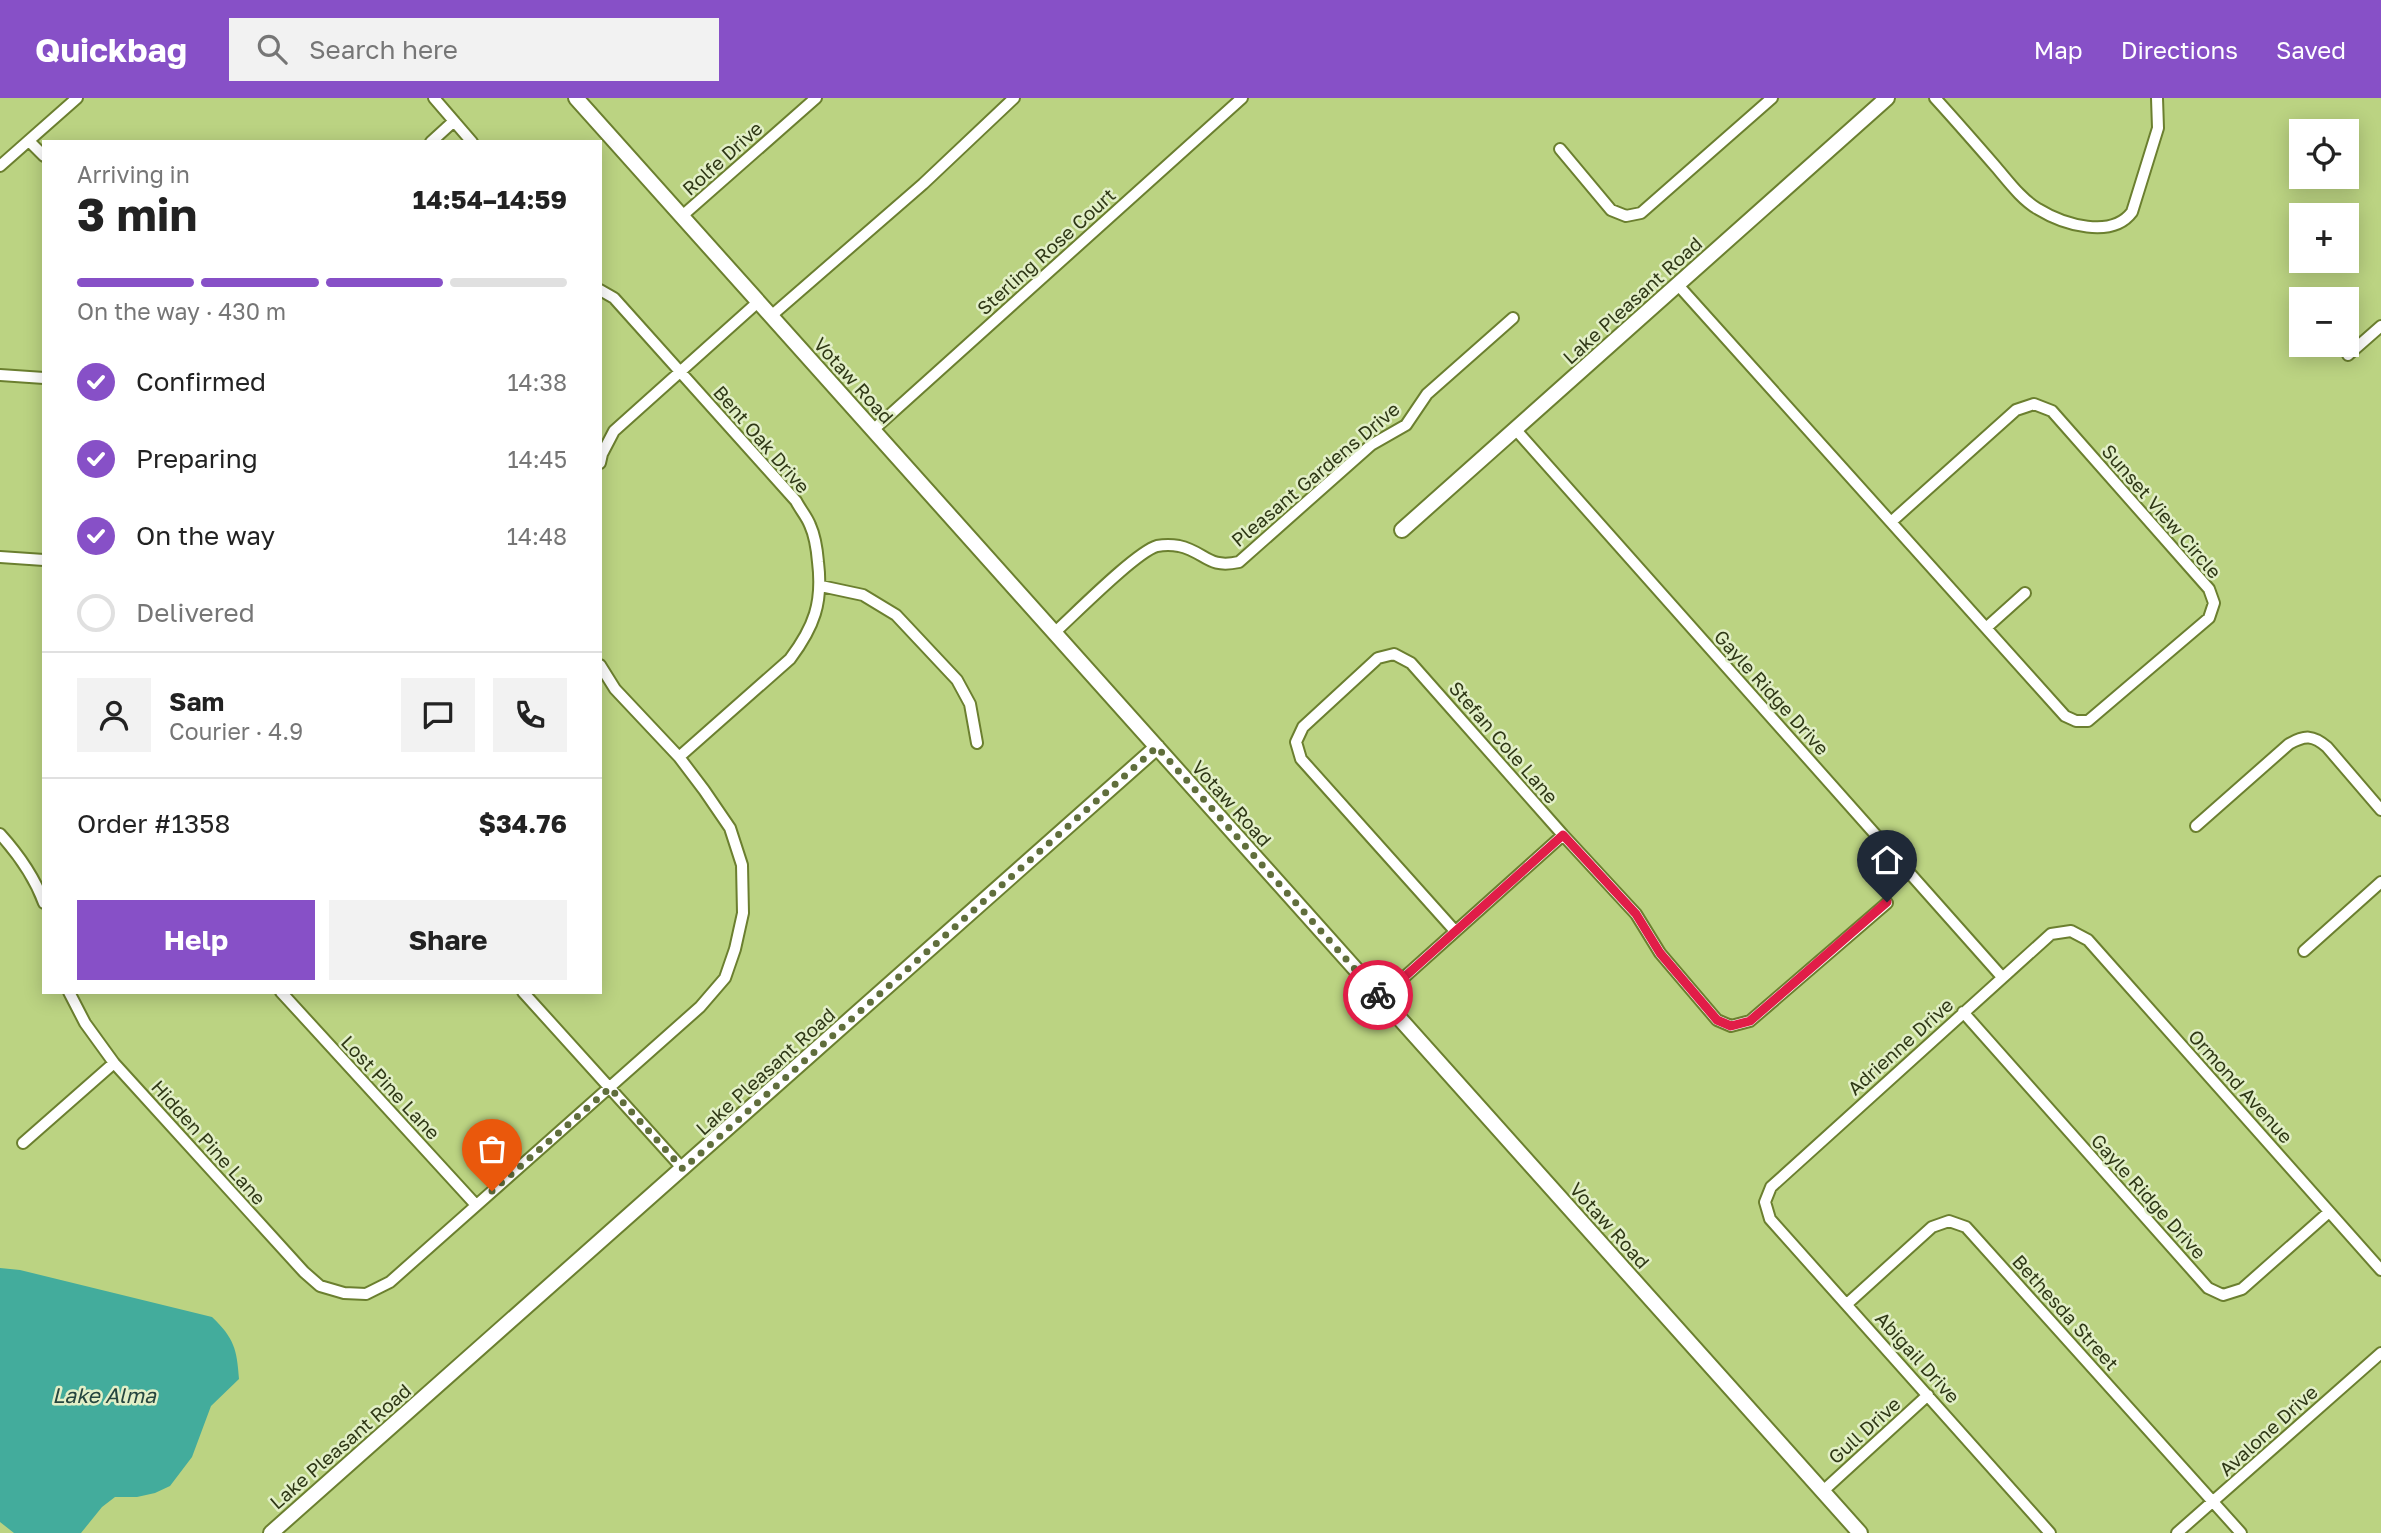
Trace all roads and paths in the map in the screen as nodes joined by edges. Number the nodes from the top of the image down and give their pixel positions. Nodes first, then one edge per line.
1 (77, 98) edge
2 (434, 98) edge
3 (576, 98) edge
4 (816, 98) edge
5 (1014, 98) edge
6 (1242, 98) edge
7 (1887, 98) edge
8 (1935, 98) edge
9 (2157, 98) edge
10 (1767, 100) edge
11 (454, 121) junction
12 (432, 140) edge
13 (470, 140) edge
14 (29, 141) junction
15 (1560, 149) dead end
16 (42, 154) edge
17 (0, 166) edge
18 (682, 216) junction
19 (1678, 285) junction
20 (602, 291) edge
21 (758, 302) junction
22 (771, 316) junction
23 (1513, 318) dead end
24 (2381, 326) edge
25 (2359, 345) edge
26 (679, 371) junction
27 (0, 375) edge
28 (42, 378) edge
29 (873, 430) junction
30 (1516, 430) junction
31 (602, 454) edge
32 (1891, 522) junction
33 (1402, 530) dead end
34 (0, 557) edge
35 (42, 559) edge
36 (821, 586) junction
37 (2025, 593) dead end
38 (1986, 628) junction
39 (1054, 633) junction
40 (602, 668) edge
41 (977, 743) dead end
42 (1157, 747) junction
43 (679, 757) junction
44 (2381, 810) edge
45 (2196, 826) dead end
46 (0, 834) edge
47 (1563, 835) junction
48 (2381, 882) edge
49 (42, 897) edge
50 (1887, 902) dead end
51 (1455, 931) junction
52 (2071, 931) joint
53 (2304, 951) dead end
54 (2002, 977) junction
55 (70, 994) edge
56 (283, 994) edge
57 (525, 994) edge
58 (1381, 998) junction
59 (1963, 1012) junction
60 (114, 1063) junction
61 (610, 1088) junction
62 (23, 1143) dead end
63 (683, 1169) junction
64 (1765, 1202) joint
65 (476, 1205) junction
66 (2329, 1212) junction
67 (2381, 1270) edge
68 (1847, 1304) junction
69 (2381, 1353) edge
70 (1928, 1395) junction
71 (1823, 1492) junction
72 (2213, 1501) junction
73 (271, 1533) edge
74 (1860, 1533) edge
75 (2050, 1533) edge
76 (2178, 1533) edge
77 (2241, 1533) edge

1 - 14 street
2 - 11 street
3 - 18 street, Votaw Road
4 - 18 street, Rolfe Drive
5 - 22 street
6 - 29 street, Sterling Rose Court
7 - 19 street, Lake Pleasant Road
8 - 9 street
10 - 15 street
11 - 12 street
11 - 13 street
14 - 16 street
14 - 17 street
18 - 21 street, Votaw Road
19 - 30 street, Lake Pleasant Road
19 - 32 street, Sunset View Circle
20 - 26 street, Bent Oak Drive
21 - 22 street, Votaw Road
21 - 26 street
22 - 29 street, Votaw Road
23 - 39 street, Pleasant Gardens Drive
24 - 25 street
26 - 31 street
26 - 36 street, Bent Oak Drive
27 - 28 street
29 - 39 street, Votaw Road
30 - 33 street, Lake Pleasant Road
30 - 54 street, Gayle Ridge Drive
32 - 38 street, Sunset View Circle
32 - 38 street, Sunset View Circle
34 - 35 street
36 - 41 street
36 - 43 street, Bent Oak Drive
37 - 38 street
39 - 42 street, Votaw Road
40 - 43 street
42 - 58 street, Votaw Road
42 - 63 street, Lake Pleasant Road
43 - 61 street
44 - 45 street
46 - 49 street
47 - 50 street, Stefan Cole Lane
47 - 51 street
47 - 51 street, Stefan Cole Lane
48 - 53 street
51 - 58 street
52 - 54 street, Adrienne Drive
52 - 66 street, Ormond Avenue
54 - 59 street, Adrienne Drive
55 - 60 street, Hidden Pine Lane
56 - 65 street, Lost Pine Lane
57 - 61 street
58 - 71 street, Votaw Road
59 - 64 street, Adrienne Drive
59 - 66 street, Gayle Ridge Drive
60 - 62 street
60 - 65 street, Hidden Pine Lane
61 - 63 street
61 - 65 street
63 - 73 street, Lake Pleasant Road
64 - 68 street, Abigail Drive
66 - 67 street, Ormond Avenue
68 - 70 street, Abigail Drive
68 - 72 street, Bethesda Street
69 - 72 street, Avalone Drive
70 - 71 street, Gull Drive
70 - 75 street, Abigail Drive
71 - 74 street, Votaw Road
72 - 76 street, Avalone Drive
72 - 77 street, Bethesda Street

